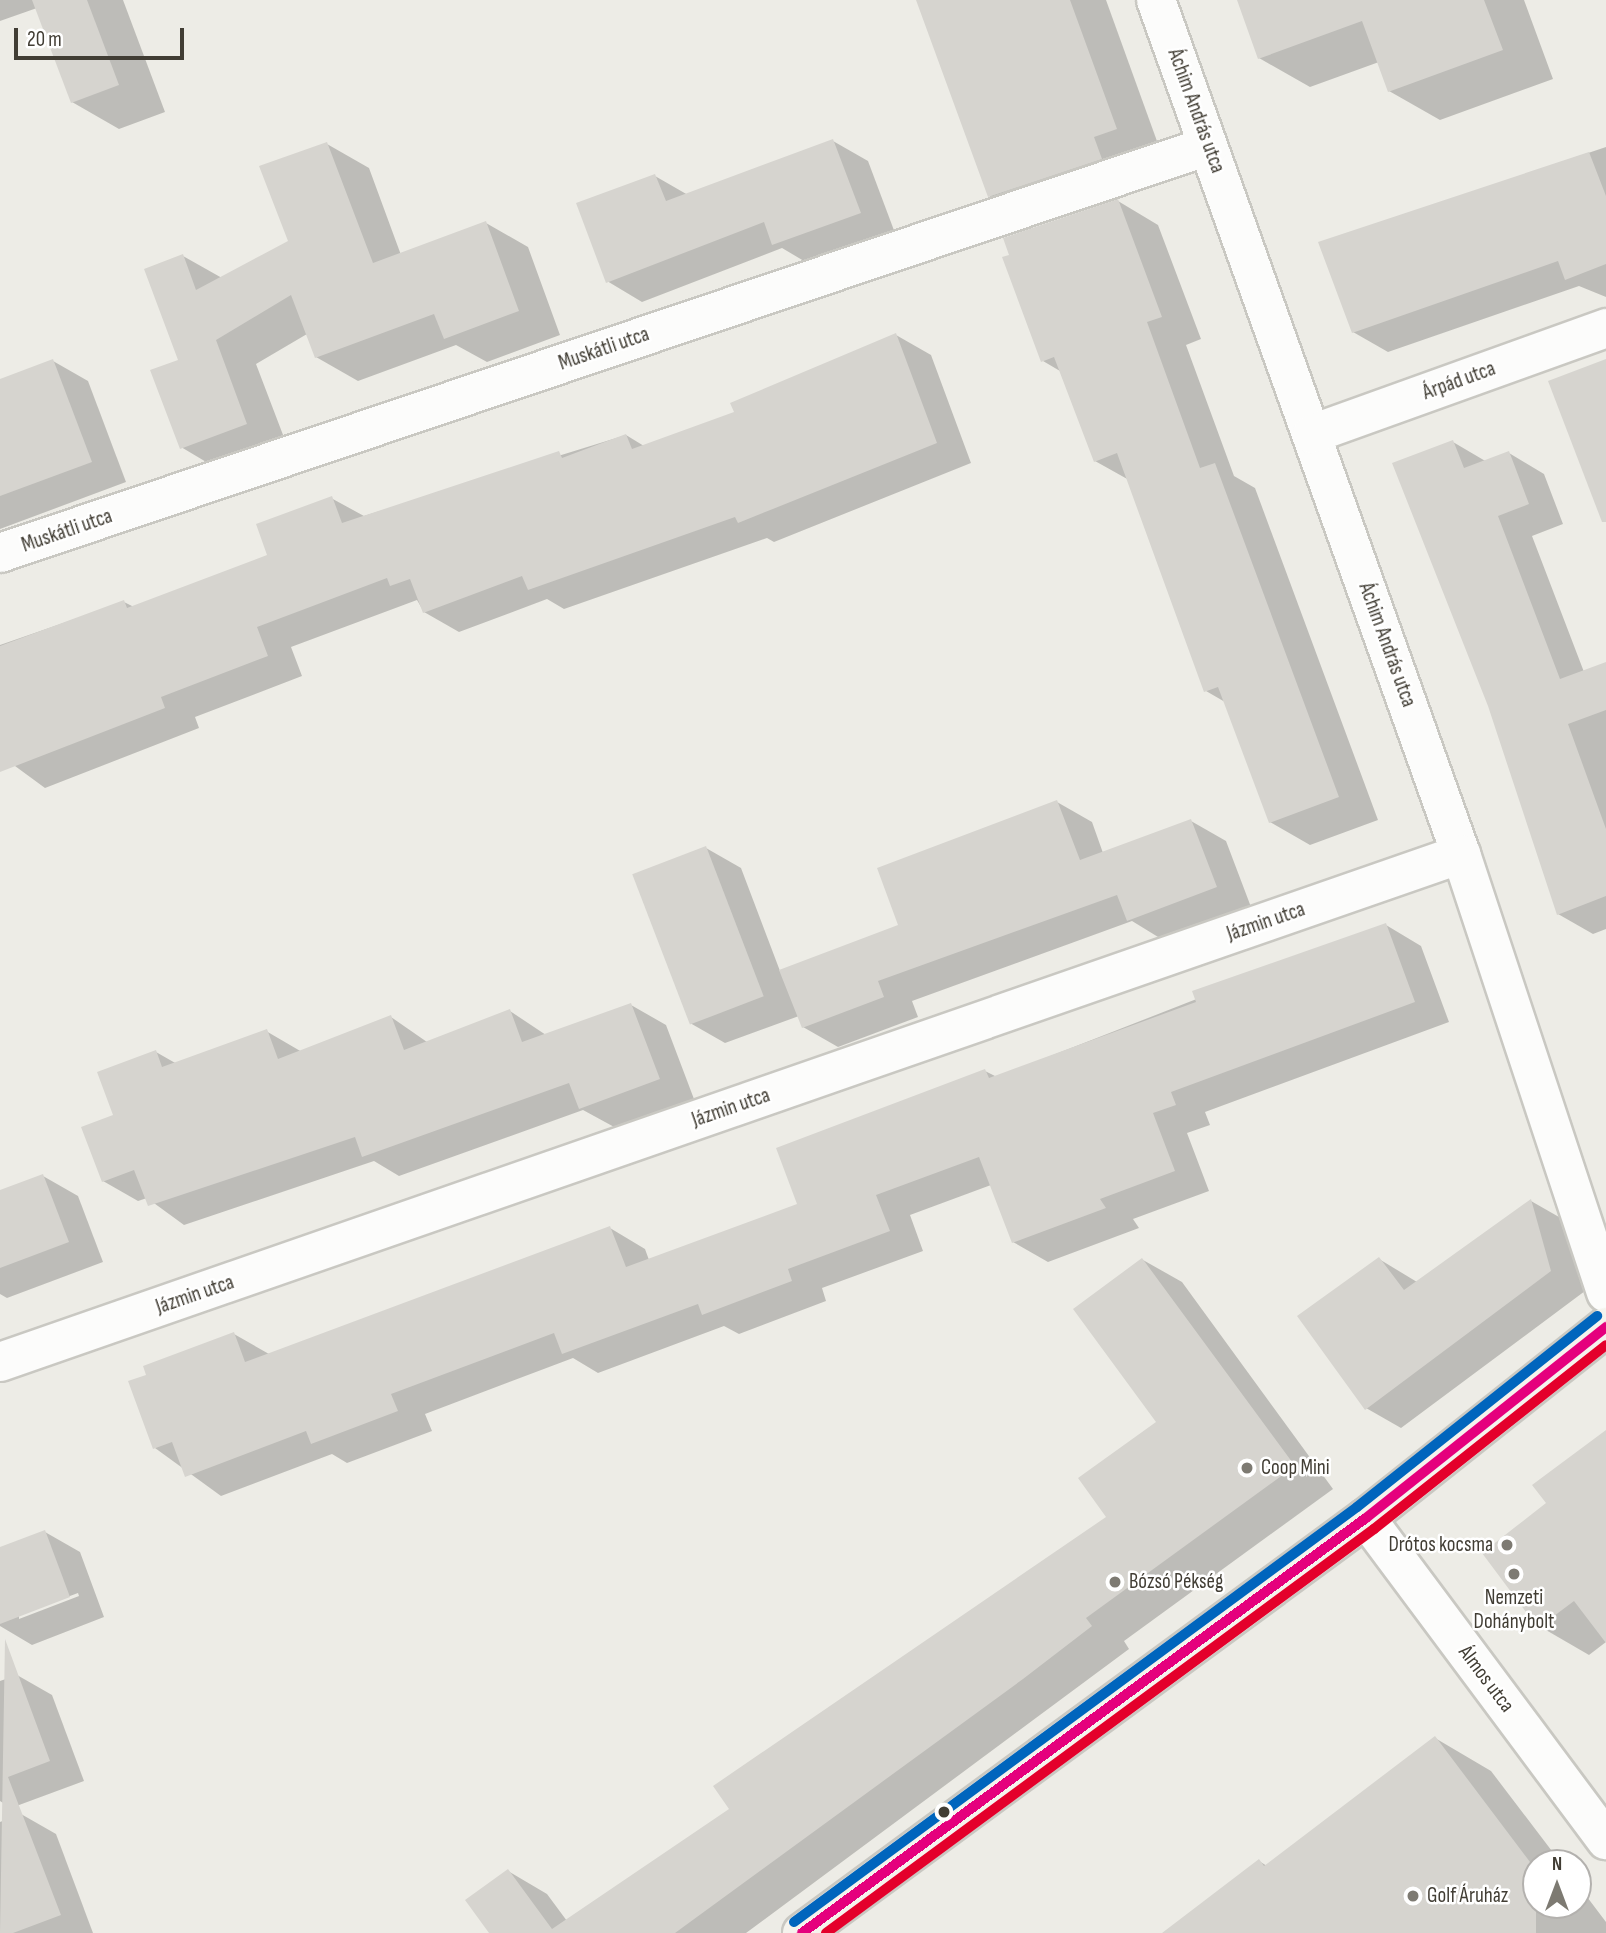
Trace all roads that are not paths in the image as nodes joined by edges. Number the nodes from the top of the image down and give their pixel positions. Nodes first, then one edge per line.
1 (1156, 0) edge
2 (1208, 146) junction
3 (1606, 328) edge
4 (1312, 435) junction
5 (0, 553) edge
6 (1461, 854) junction
7 (1606, 1293) edge
8 (1606, 1327) edge
9 (0, 1362) edge
10 (1366, 1518) junction
11 (1606, 1840) edge
12 (802, 1933) edge

1 - 2 street, Áchim András utca
2 - 4 street, Áchim András utca
2 - 5 street, Muskátli utca
3 - 4 street, Árpád utca
4 - 6 street, Áchim András utca
6 - 7 street, Áchim András utca
6 - 9 street, Jázmin utca
8 - 10 main road
10 - 11 street, Álmos utca
10 - 12 main road

